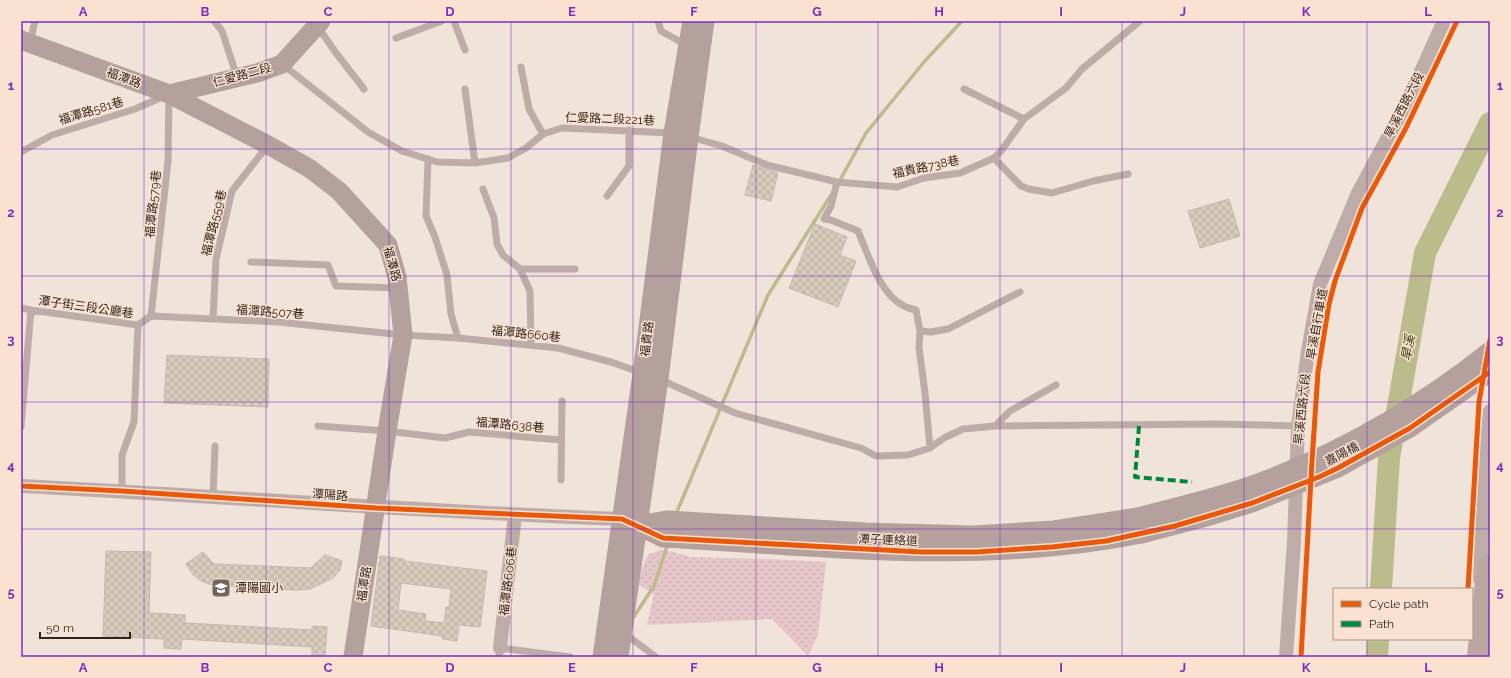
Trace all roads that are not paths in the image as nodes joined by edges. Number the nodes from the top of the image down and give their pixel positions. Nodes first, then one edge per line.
1 (35, 21) edge
2 (214, 21) edge
3 (442, 21) edge
4 (454, 21) edge
5 (658, 21) edge
6 (692, 21) edge
7 (705, 21) edge
8 (1140, 21) edge
9 (1444, 21) edge
10 (319, 23) edge
11 (396, 38) dead end
12 (25, 41) edge
13 (688, 46) junction
14 (464, 50) dead end
15 (282, 64) junction
16 (521, 67) dead end
17 (237, 77) junction
18 (464, 89) dead end
19 (964, 89) dead end
20 (364, 90) dead end
21 (169, 94) junction
22 (1024, 119) junction
23 (629, 130) junction
24 (543, 134) junction
25 (681, 135) junction
26 (268, 145) junction
27 (21, 152) edge
28 (994, 158) junction
29 (428, 159) junction
30 (475, 163) junction
31 (1128, 174) dead end
32 (837, 182) junction
33 (483, 189) dead end
34 (607, 196) dead end
35 (250, 262) dead end
36 (520, 269) junction
37 (575, 269) dead end
38 (399, 288) junction
39 (1020, 292) dead end
40 (21, 308) edge
41 (31, 310) junction
42 (151, 316) junction
43 (213, 319) junction
44 (138, 325) junction
45 (920, 331) junction
46 (403, 335) junction
47 (458, 338) junction
48 (531, 345) junction
49 (1490, 351) edge
50 (1490, 372) edge
51 (651, 376) junction
52 (1056, 385) dead end
53 (562, 401) dead end
54 (1490, 411) edge
55 (318, 426) dead end
56 (995, 426) junction
57 (1298, 426) junction
58 (21, 427) edge
59 (387, 431) junction
60 (561, 440) junction
61 (215, 446) dead end
62 (930, 448) junction
63 (561, 480) dead end
64 (21, 486) edge
65 (122, 491) junction
66 (213, 497) junction
67 (376, 508) junction
68 (515, 515) junction
69 (630, 522) junction
70 (1140, 525) junction
71 (1490, 565) edge
72 (622, 631) junction
73 (499, 652) edge
74 (353, 657) edge
75 (570, 657) edge
76 (602, 657) edge
77 (619, 657) edge
78 (656, 657) edge
79 (1286, 657) edge
80 (1477, 657) edge

1 - 12 lane
2 - 17 lane
3 - 11 lane
4 - 14 lane
5 - 13 lane
6 - 13 street, 福貴路
7 - 25 street, 福貴路
8 - 22 lane, 福貴路738巷
9 - 57 street, 旱溪西路六段
10 - 15 street, 仁愛路二段
10 - 20 lane
12 - 21 street, 福潭路
13 - 25 street, 福貴路
15 - 17 street, 仁愛路二段
15 - 29 lane, 仁愛路二段221巷
16 - 24 lane
17 - 21 street, 仁愛路二段
18 - 30 lane
19 - 22 lane
21 - 26 street, 福潭路
21 - 27 lane, 福潭路581巷
21 - 42 lane, 福潭路579巷
22 - 28 lane, 福貴路738巷
23 - 24 lane, 仁愛路二段221巷
23 - 25 lane, 仁愛路二段221巷
23 - 34 lane
24 - 30 lane, 仁愛路二段221巷
25 - 32 lane, 福貴路738巷
25 - 51 street, 福貴路
26 - 38 street, 福潭路
26 - 43 lane, 福潭路559巷
28 - 31 lane
28 - 32 lane, 福貴路738巷
29 - 30 lane, 仁愛路二段221巷
29 - 47 lane
32 - 45 lane
33 - 36 lane
35 - 38 lane
36 - 37 lane
36 - 48 lane
38 - 46 street, 福潭路
39 - 45 lane
40 - 41 lane, 潭子街三段公廳巷
41 - 44 lane, 潭子街三段公廳巷
41 - 58 lane, 潭子街三段公廳巷
42 - 43 lane, 福潭路507巷
42 - 44 lane
43 - 46 lane, 福潭路507巷
44 - 65 lane, 潭子街三段公廳巷
45 - 62 lane
46 - 47 lane, 福潭路660巷
46 - 59 street, 福潭路
47 - 48 lane, 福潭路660巷
48 - 51 lane, 福潭路660巷
49 - 70 street, 嘉陽橋, bridge
50 - 70 street, 嘉陽橋, bridge
51 - 62 lane, 福潭路660巷
51 - 69 street, 福貴路
52 - 56 lane
53 - 60 lane
54 - 80 street
55 - 59 lane, 福潭路638巷
56 - 57 lane, 福潭路660巷
56 - 62 lane, 福潭路660巷
57 - 79 street, 旱溪西路六段
59 - 60 lane, 福潭路638巷
59 - 67 street, 福潭路
60 - 63 lane
61 - 66 lane
64 - 65 street, 潭陽路
65 - 66 street, 潭陽路
66 - 67 street, 潭陽路
67 - 68 street, 潭陽路
67 - 74 street, 福潭路
68 - 69 street, 潭陽路
68 - 73 street, 福潭路606巷
69 - 70 street, 潭子連絡道
69 - 72 street, 福貴路
69 - 76 street, 福貴路
71 - 80 highway
72 - 77 street, 福貴路
72 - 78 lane
73 - 75 lane

